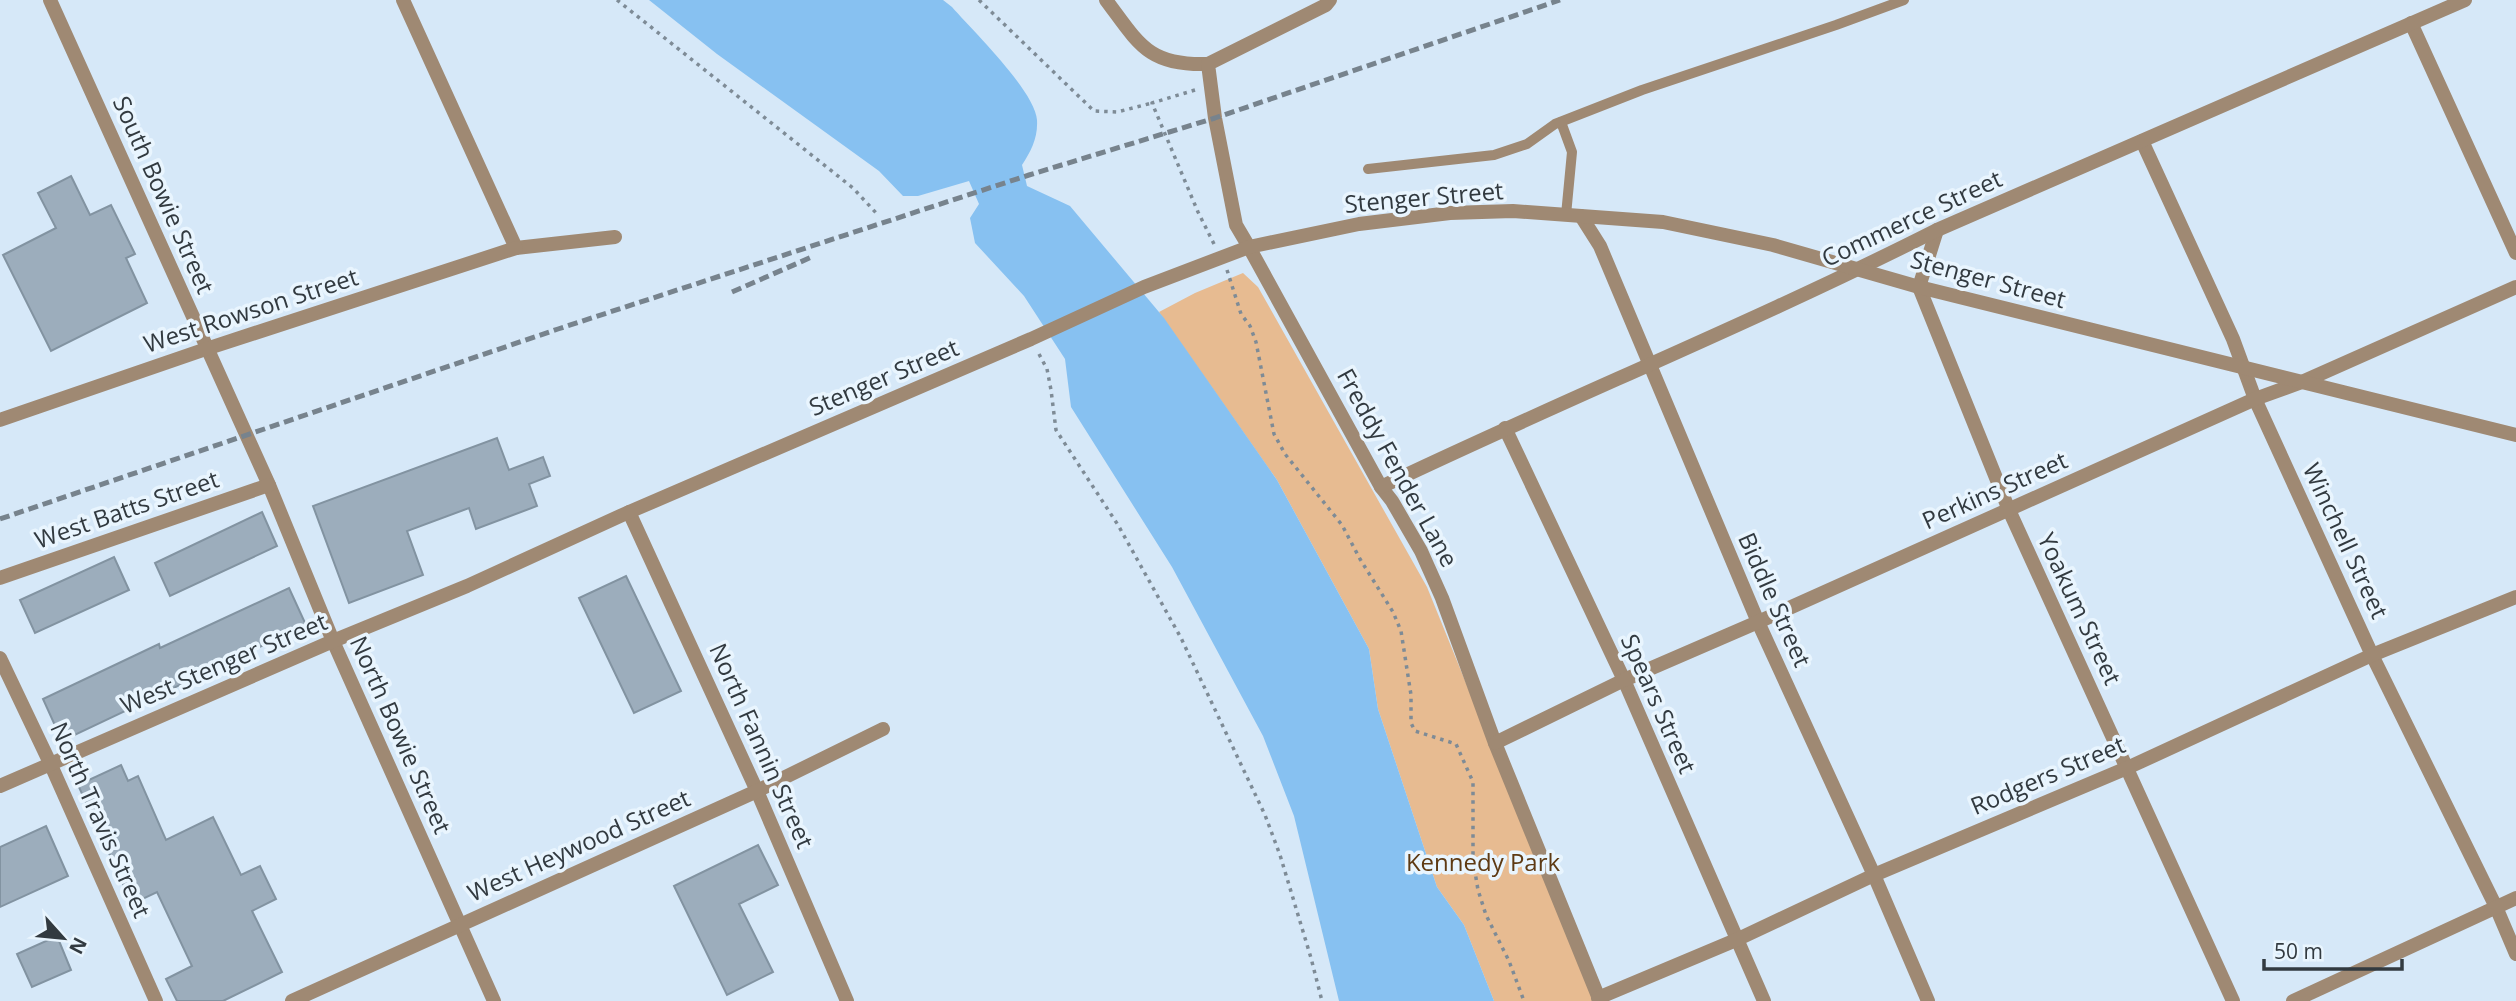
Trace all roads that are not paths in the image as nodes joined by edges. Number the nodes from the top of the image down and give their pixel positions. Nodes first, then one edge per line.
1 (51, 0) edge
2 (403, 0) edge
3 (1106, 0) edge
4 (1330, 0) edge
5 (1904, 0) edge
6 (2465, 0) edge
7 (2411, 23) junction
8 (1208, 64) junction
9 (1561, 122) junction
10 (2143, 141) junction
11 (1368, 169) dead end
12 (1566, 215) junction
13 (1581, 216) junction
14 (1937, 230) junction
15 (615, 236) dead end
16 (1249, 247) junction
17 (516, 248) junction
18 (2516, 253) edge
19 (1861, 268) junction
20 (1919, 287) junction
21 (2516, 287) edge
22 (206, 349) junction
23 (1648, 364) junction
24 (2242, 368) junction
25 (2302, 382) junction
26 (2255, 399) junction
27 (0, 420) edge
28 (1505, 428) junction
29 (2516, 435) edge
30 (269, 485) junction
31 (1381, 487) junction
32 (2009, 510) junction
33 (629, 512) junction
34 (0, 578) edge
35 (467, 586) joint
36 (2516, 597) edge
37 (1758, 622) junction
38 (333, 641) junction
39 (2372, 655) junction
40 (0, 658) edge
41 (1624, 680) junction
42 (883, 729) dead end
43 (1495, 743) junction
44 (50, 763) junction
45 (2127, 768) junction
46 (0, 786) edge
47 (758, 791) junction
48 (1874, 875) junction
49 (2516, 898) edge
50 (2496, 907) junction
51 (461, 925) junction
52 (1736, 940) junction
53 (2516, 954) edge
54 (1599, 999) edge
55 (156, 1001) edge
56 (292, 1001) edge
57 (494, 1001) edge
58 (847, 1001) edge
59 (1764, 1001) edge
60 (1928, 1001) edge
61 (2233, 1001) edge
62 (2293, 1001) edge

1 - 22 street, South Bowie Street
2 - 17 street
3 - 8 street
4 - 8 street
5 - 9 lane
6 - 7 street, Commerce Street
7 - 10 street, Commerce Street
7 - 18 street
8 - 16 street, Freddy Fender Lane
9 - 11 lane
9 - 12 lane
10 - 14 street, Commerce Street
10 - 24 street, Winchell Street
12 - 13 street, Stenger Street
12 - 16 street, Stenger Street
13 - 19 street, Stenger Street
13 - 23 street, Biddle Street
14 - 19 street, Commerce Street
14 - 20 street
15 - 17 street, West Rowson Street
16 - 31 street, Freddy Fender Lane
16 - 33 street, Stenger Street
17 - 22 street, West Rowson Street
19 - 20 street, Stenger Street
19 - 23 street, Commerce Street
20 - 24 street, Stenger Street
20 - 32 street, Yoakum Street
21 - 25 street, Perkins Street
22 - 27 street, West Rowson Street
22 - 30 street, South Bowie Street
23 - 28 street, Commerce Street
23 - 37 street, Biddle Street
24 - 25 street, Stenger Street
24 - 26 street, Winchell Street
25 - 26 street, Perkins Street
25 - 29 street, Stenger Street
26 - 32 street, Perkins Street
26 - 39 street, Winchell Street
28 - 31 street, Commerce Street
28 - 41 street, Spears Street
30 - 34 street, West Batts Street
30 - 38 street, North Bowie Street
31 - 43 street, Freddy Fender Lane
32 - 37 street, Perkins Street
32 - 45 street, Yoakum Street
33 - 35 street, Stenger Street
33 - 47 street, North Fannin Street
35 - 38 street, West Stenger Street
36 - 39 street, Rodgers Street
37 - 41 street, Perkins Street
37 - 48 street, Biddle Street
38 - 44 street, West Stenger Street
38 - 51 street, North Bowie Street
39 - 45 street, Rodgers Street
39 - 50 street, Winchell Street
40 - 44 street, North Travis Street
41 - 43 street, Perkins Street
41 - 52 street, Spears Street
42 - 47 street, West Heywood Street
43 - 54 street, Freddy Fender Lane
44 - 46 street, West Stenger Street
44 - 55 street, North Travis Street
45 - 48 street, Rodgers Street
45 - 61 street, Yoakum Street
47 - 51 street, West Heywood Street
47 - 58 street, North Fannin Street
48 - 52 street, Rodgers Street
48 - 60 street, Biddle Street
49 - 50 street
50 - 53 street, Winchell Street
50 - 62 street
51 - 56 street, West Heywood Street
51 - 57 street, North Bowie Street
52 - 54 street, Rodgers Street
52 - 59 street, Spears Street

